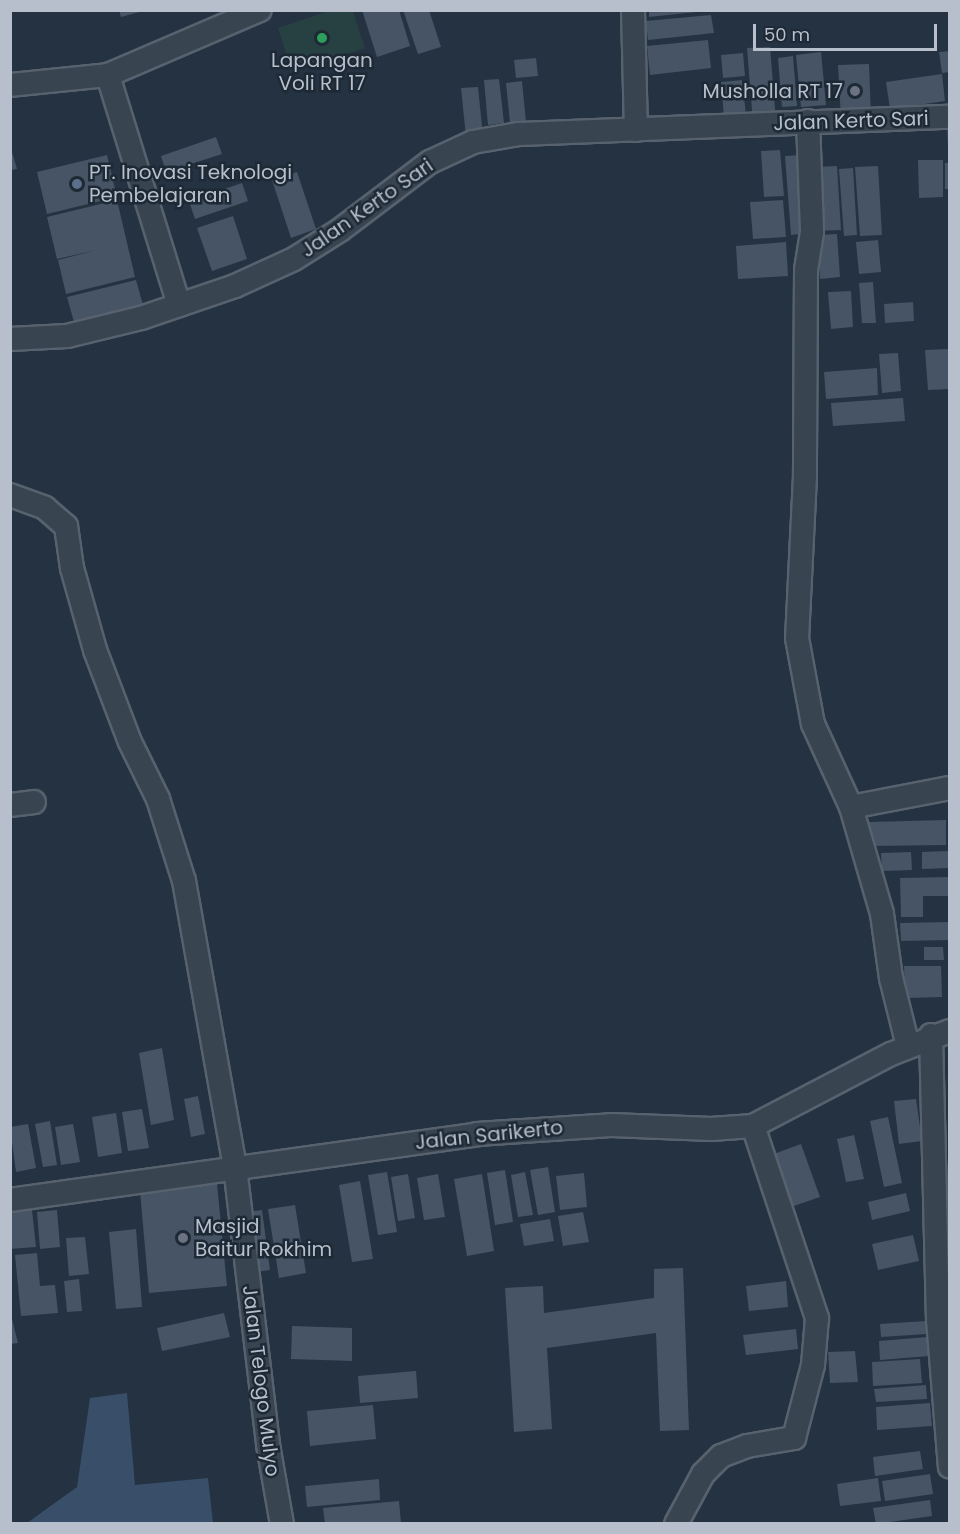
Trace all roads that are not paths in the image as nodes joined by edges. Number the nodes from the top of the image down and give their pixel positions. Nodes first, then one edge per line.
1 (260, 10) edge
2 (633, 10) edge
3 (108, 75) junction
4 (10, 85) edge
5 (950, 117) edge
6 (808, 122) junction
7 (636, 130) junction
8 (179, 305) junction
9 (10, 339) edge
10 (10, 495) edge
11 (950, 788) edge
12 (34, 802) dead end
13 (10, 806) edge
14 (851, 807) junction
15 (940, 1033) edge
16 (908, 1046) junction
17 (753, 1126) junction
18 (235, 1167) junction
19 (10, 1200) edge
20 (950, 1467) edge
21 (282, 1524) edge
22 (676, 1524) edge

1 - 3 street
2 - 7 street
3 - 4 street
3 - 8 street
5 - 6 street, Jalan Kerto Sari
6 - 7 street, Jalan Kerto Sari
6 - 14 street
7 - 8 street, Jalan Kerto Sari
8 - 9 street, Jalan Kerto Sari
10 - 18 street, Jalan Telogo Mulyo
11 - 14 street
12 - 13 street
14 - 16 street
15 - 16 street, Jalan Sarikerto
15 - 20 street
16 - 17 street, Jalan Sarikerto
17 - 18 street, Jalan Sarikerto
17 - 22 street
18 - 19 street, Jalan Sarikerto
18 - 21 street, Jalan Telogo Mulyo

